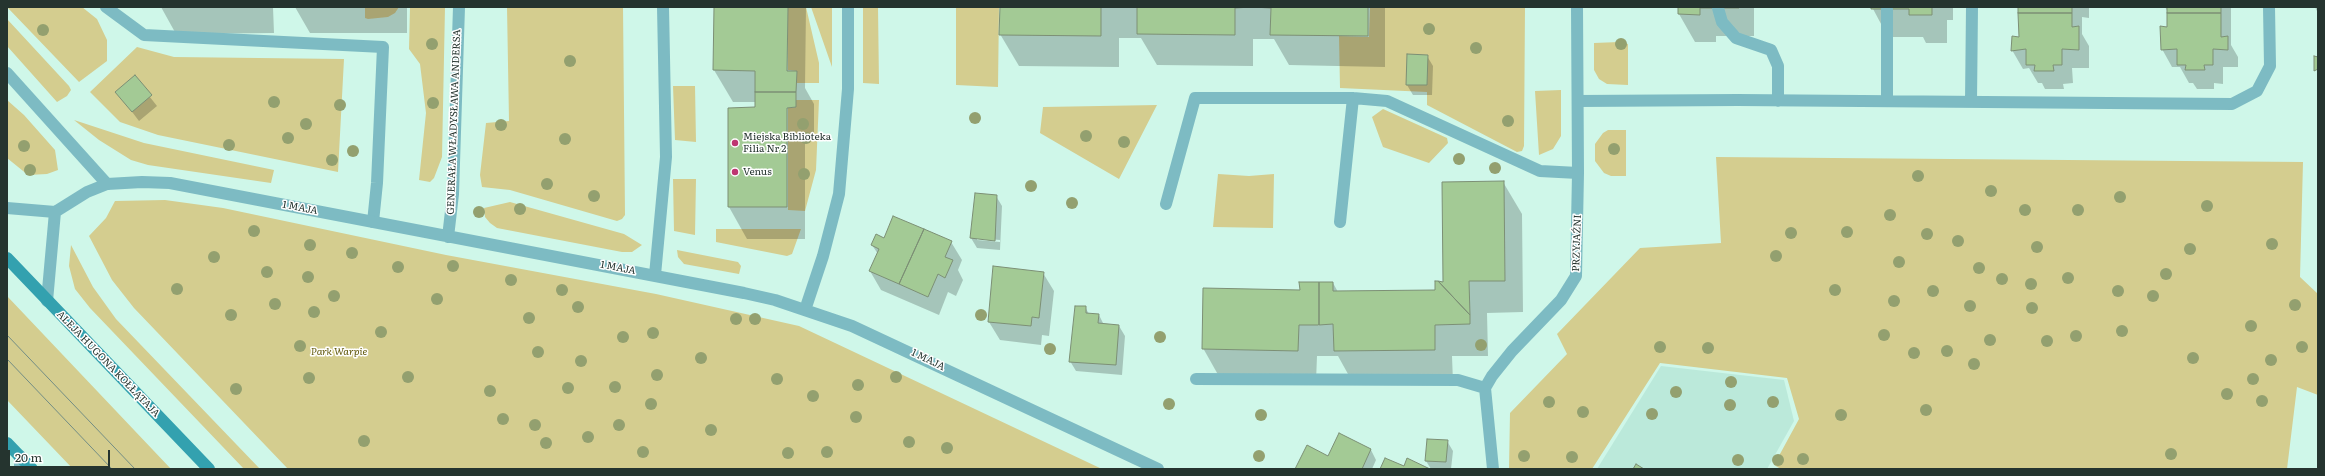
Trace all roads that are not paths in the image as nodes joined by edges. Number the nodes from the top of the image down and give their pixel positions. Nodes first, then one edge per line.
1 (106, 7) edge
2 (458, 7) edge
3 (663, 7) edge
4 (848, 7) edge
5 (1577, 7) edge
6 (1972, 7) edge
7 (2269, 7) edge
8 (1718, 8) dead end
9 (1887, 9) dead end
10 (7, 73) edge
11 (1353, 98) junction
12 (1778, 100) junction
13 (1578, 101) junction
14 (1887, 101) junction
15 (1971, 102) junction
16 (1578, 173) junction
17 (107, 184) junction
18 (1166, 204) dead end
19 (7, 208) edge
20 (55, 212) junction
21 (373, 222) junction
22 (1340, 222) dead end
23 (448, 237) junction
24 (7, 258) edge
25 (655, 275) junction
26 (47, 301) junction
27 (805, 310) junction
28 (1196, 379) dead end
29 (1485, 388) junction
30 (7, 443) edge
31 (20, 456) junction
32 (20, 469) edge
33 (32, 469) edge
34 (209, 469) edge
35 (1158, 469) edge
36 (1493, 469) edge

1 - 21 street
2 - 23 street, GENERAŁA WŁADYSŁAWA ANDERSA
3 - 25 street
4 - 27 street
5 - 13 street, PRZYJAŹNI
6 - 15 street
7 - 15 street
8 - 12 street
9 - 14 street
10 - 17 street
11 - 16 street
11 - 18 street
11 - 22 street
12 - 13 street
12 - 14 street
13 - 16 street, PRZYJAŹNI
14 - 15 street
16 - 29 street, PRZYJAŹNI
17 - 20 street, 1 MAJA
17 - 21 street, 1 MAJA
19 - 20 street
20 - 26 street
21 - 23 street, 1 MAJA
23 - 25 street, 1 MAJA
24 - 26 main road, ALEJA HUGONA KOŁŁĄTAJA
25 - 27 street, 1 MAJA
26 - 34 main road, ALEJA HUGONA KOŁŁĄTAJA
27 - 35 street, 1 MAJA
28 - 29 street
29 - 36 street
30 - 31 main road
31 - 32 street
31 - 33 main road

